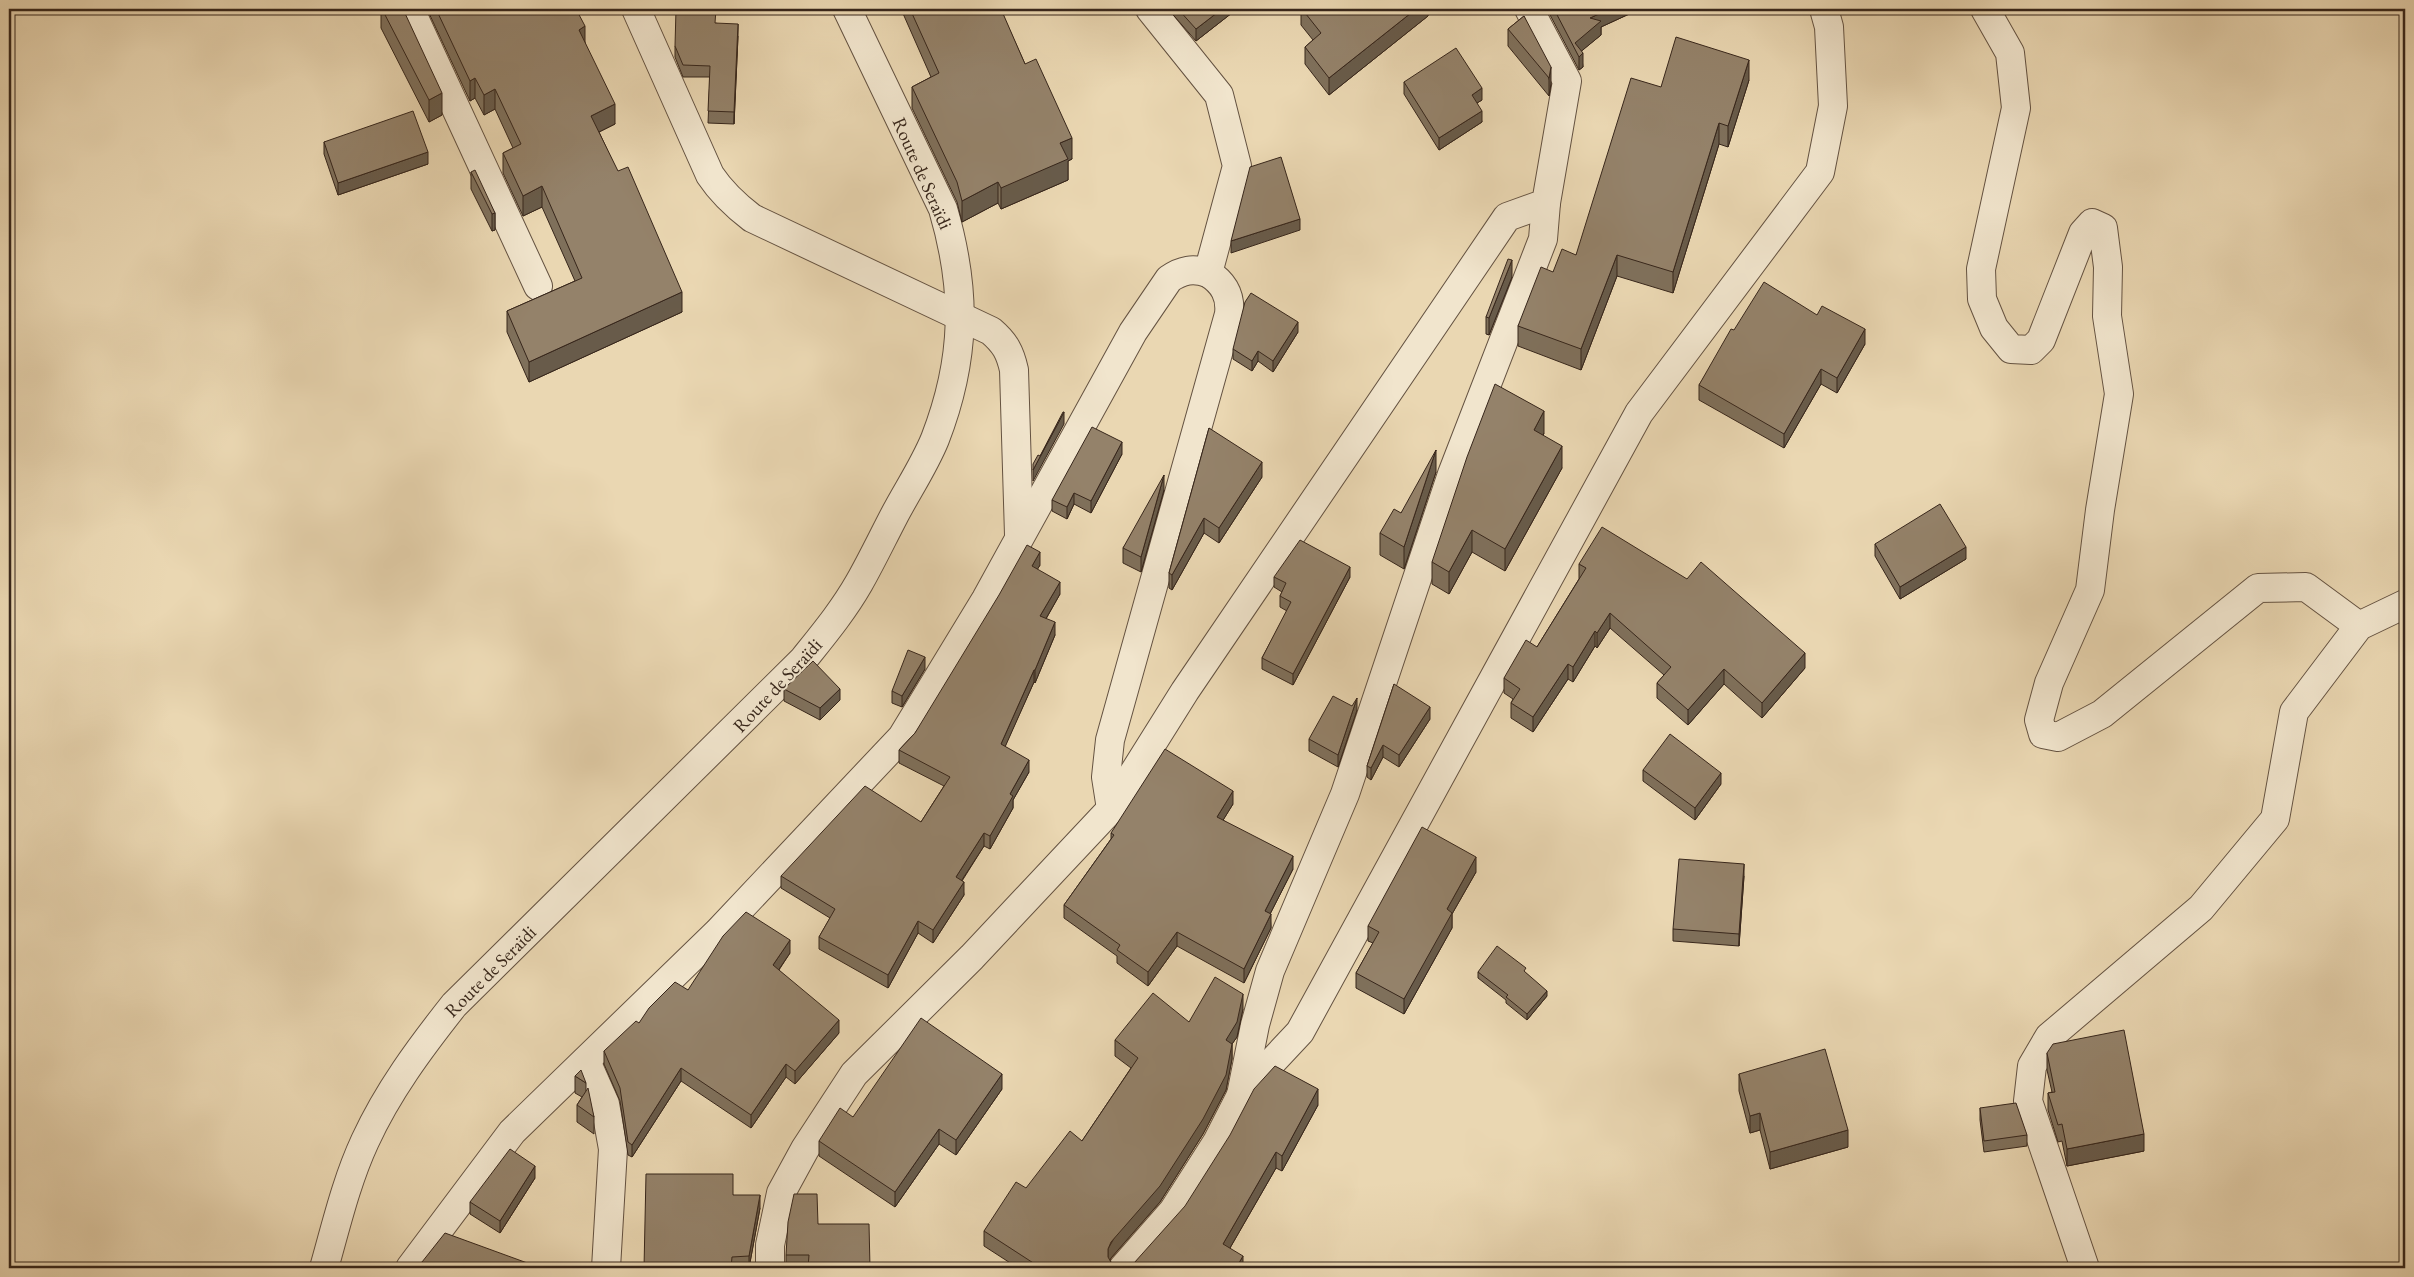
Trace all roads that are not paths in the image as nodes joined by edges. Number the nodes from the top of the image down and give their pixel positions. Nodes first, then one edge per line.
1 (410, 9) edge
2 (636, 9) edge
3 (847, 9) edge
4 (1150, 9) edge
5 (1529, 9) edge
6 (1824, 9) edge
7 (1985, 9) edge
8 (1546, 203) junction
9 (1208, 273) junction
10 (538, 286) dead end
11 (960, 317) junction
12 (1019, 535) junction
13 (2405, 604) edge
14 (2359, 626) junction
15 (1111, 809) junction
16 (586, 1061) junction
17 (1241, 1095) junction
18 (324, 1268) edge
19 (410, 1268) edge
20 (606, 1268) edge
21 (770, 1268) edge
22 (1123, 1268) edge
23 (2085, 1268) edge

1 - 10 street
2 - 11 street
3 - 11 street, Route de Seraïdi
4 - 9 street
5 - 8 street
6 - 17 street
7 - 14 street
8 - 15 street
8 - 17 street
9 - 12 street
9 - 15 street
11 - 12 street
11 - 18 street, Route de Seraïdi
12 - 16 street
13 - 14 street
14 - 23 street
15 - 21 street
16 - 19 street
16 - 20 street
17 - 22 street

